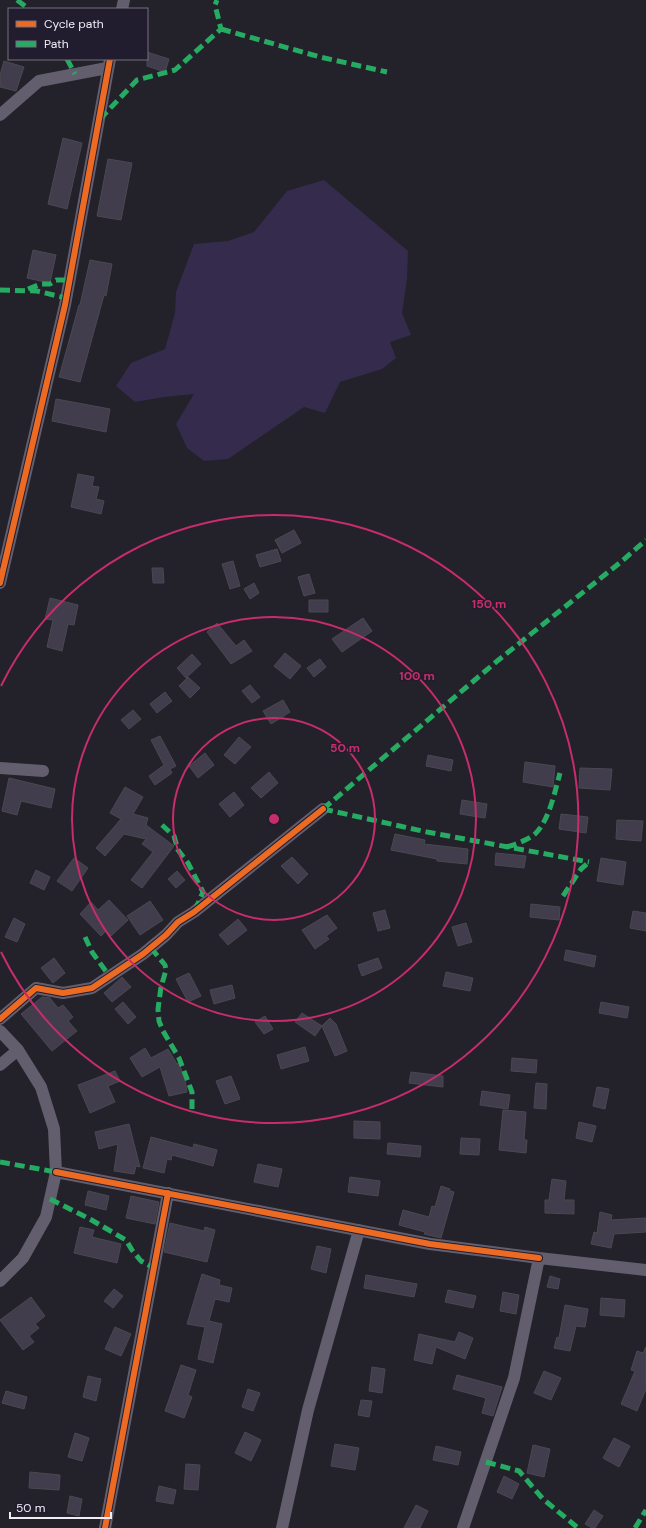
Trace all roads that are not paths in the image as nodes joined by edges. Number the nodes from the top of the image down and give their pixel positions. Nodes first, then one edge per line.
1 (108, 63) edge
2 (0, 115) edge
3 (0, 583) edge
4 (0, 768) edge
5 (43, 772) dead end
6 (323, 809) dead end
7 (0, 1019) edge
8 (0, 1032) edge
9 (18, 1050) junction
10 (0, 1065) edge
11 (56, 1172) junction
12 (168, 1193) junction
13 (358, 1230) junction
14 (539, 1258) junction
15 (646, 1270) edge
16 (0, 1282) edge
17 (105, 1528) edge
18 (282, 1528) edge
19 (463, 1528) edge

1 - 2 street
1 - 3 street
4 - 5 street
6 - 7 street
8 - 9 street
9 - 10 street
9 - 11 street
11 - 12 street
11 - 16 street
12 - 13 street
12 - 17 street
13 - 14 street
13 - 18 street
14 - 15 street
14 - 19 street

